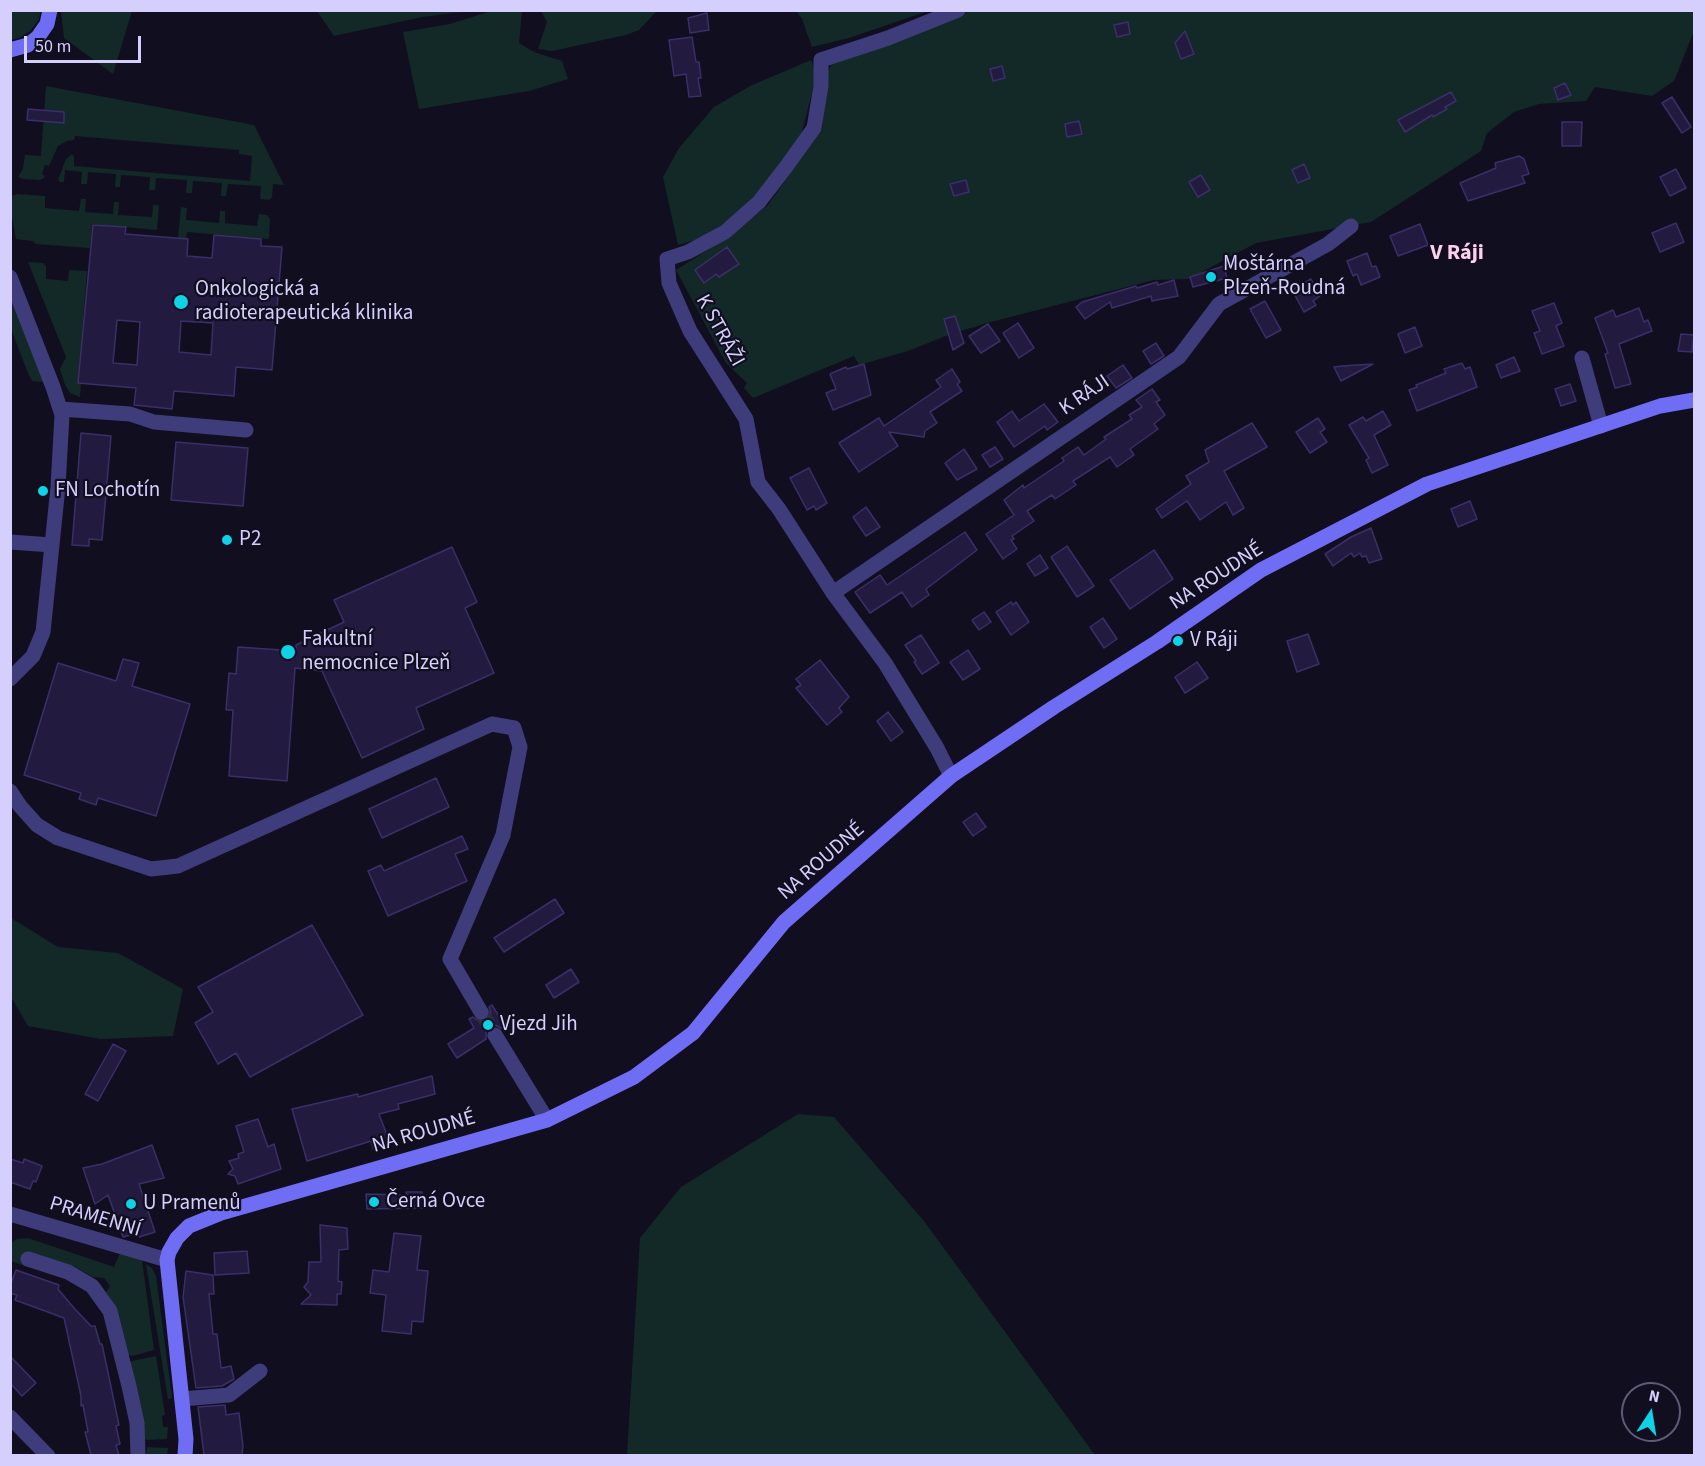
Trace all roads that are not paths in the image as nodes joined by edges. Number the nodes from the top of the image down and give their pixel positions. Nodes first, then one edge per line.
1 (50, 10) edge
2 (958, 10) edge
3 (10, 51) edge
4 (1351, 226) dead end
5 (10, 277) edge
6 (1581, 358) dead end
7 (1695, 400) edge
8 (60, 408) junction
9 (1601, 426) junction
10 (246, 430) dead end
11 (10, 542) edge
12 (52, 545) junction
13 (833, 593) junction
14 (10, 679) edge
15 (951, 776) junction
16 (10, 791) edge
17 (481, 1012) tunnel mouth
18 (495, 1035) tunnel mouth
19 (547, 1120) junction
20 (10, 1214) edge
21 (28, 1259) dead end
22 (167, 1260) junction
23 (260, 1371) dead end
24 (182, 1399) junction
25 (10, 1417) edge
26 (48, 1455) edge
27 (138, 1455) edge
28 (185, 1455) edge

1 - 3 street
2 - 13 street, K STRÁŽI
4 - 13 street, K RÁJI
5 - 8 street
6 - 9 street
7 - 9 street, NA ROUDNÉ
8 - 10 street
8 - 12 street
9 - 15 street, NA ROUDNÉ
11 - 12 street
12 - 14 street
13 - 15 street, K STRÁŽI
15 - 19 street, NA ROUDNÉ
16 - 17 street
18 - 19 street
19 - 22 street, NA ROUDNÉ
20 - 22 street, PRAMENNÍ
21 - 27 street
22 - 24 street
23 - 24 street
24 - 28 street
25 - 26 street

